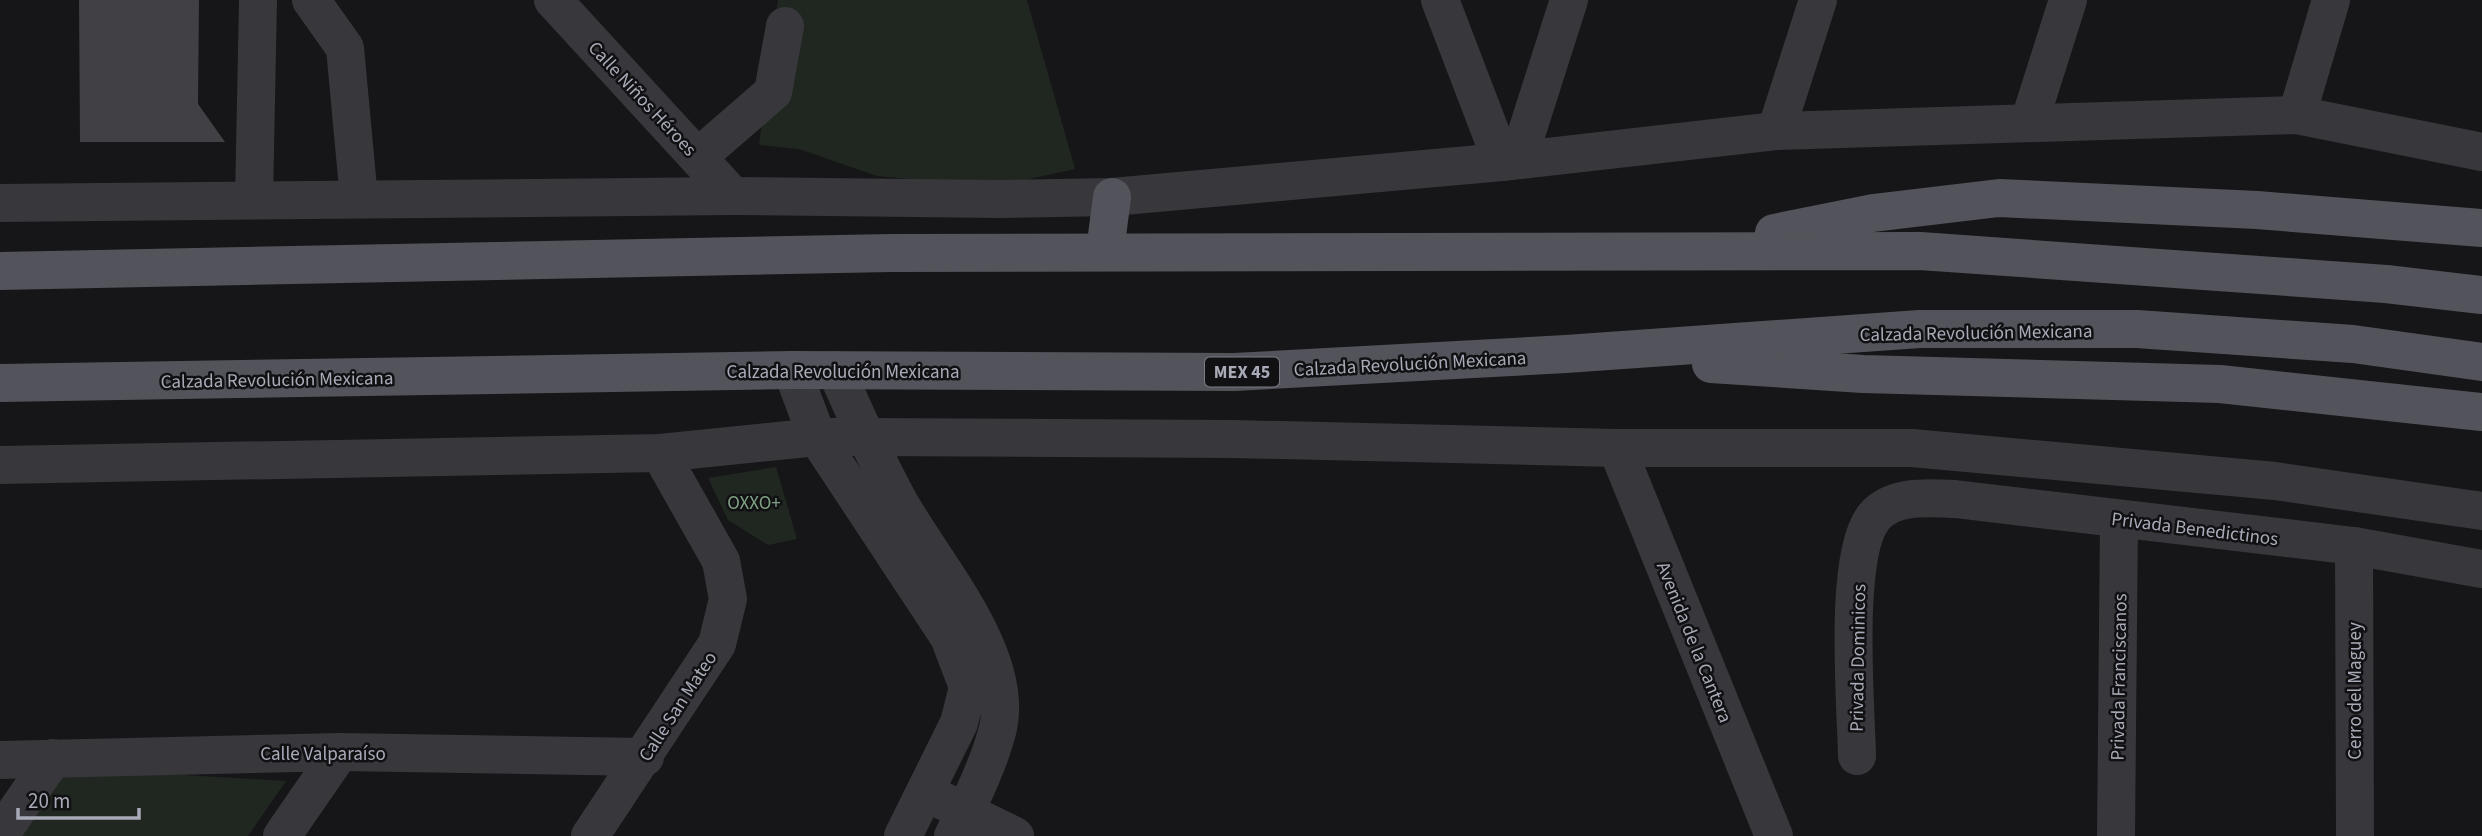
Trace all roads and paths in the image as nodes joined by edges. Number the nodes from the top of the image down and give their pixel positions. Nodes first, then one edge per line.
1 (258, 0) edge
2 (311, 0) edge
3 (553, 0) edge
4 (1440, 0) edge
5 (1569, 0) edge
6 (1818, 0) edge
7 (2068, 0) edge
8 (2331, 0) edge
9 (785, 26) dead end
10 (2297, 115) junction
11 (2029, 123) junction
12 (1776, 131) junction
13 (2482, 152) edge
14 (698, 157) junction
15 (1510, 161) junction
16 (733, 196) junction
17 (1112, 197) junction
18 (254, 200) junction
19 (359, 200) junction
20 (0, 204) edge
21 (2482, 228) edge
22 (1693, 250) junction
23 (1105, 251) junction
24 (0, 271) edge
25 (2482, 295) edge
26 (1566, 355) junction
27 (2482, 362) edge
28 (792, 370) junction
29 (836, 370) junction
30 (0, 383) edge
31 (2482, 412) edge
32 (865, 436) junction
33 (817, 437) junction
34 (1617, 448) junction
35 (660, 453) junction
36 (0, 465) edge
37 (1907, 498) joint
38 (2482, 511) edge
39 (2119, 519) junction
40 (2354, 546) junction
41 (2482, 569) edge
42 (983, 684) junction
43 (340, 752) junction
44 (1857, 756) dead end
45 (645, 757) junction
46 (53, 758) junction
47 (0, 760) edge
48 (925, 792) junction
49 (959, 824) edge
50 (0, 835) edge
51 (282, 836) edge
52 (590, 836) edge
53 (903, 836) edge
54 (1015, 836) edge
55 (1774, 836) edge
56 (2116, 836) edge
57 (2355, 836) edge

1 - 18 street
2 - 19 street
3 - 14 street, Calle Niños Héroes
4 - 15 street
5 - 15 street
6 - 12 street
7 - 11 street
8 - 10 street
9 - 14 street
10 - 11 street
10 - 13 street
11 - 12 street
12 - 15 street
14 - 16 street, Calle Niños Héroes
15 - 17 street
16 - 17 street
16 - 19 street
17 - 23 main road
18 - 19 street
18 - 20 street
21 - 22 main road
22 - 23 main road
22 - 25 main road
23 - 24 main road
26 - 27 main road, Calzada Revolución Mexicana / MEX 45
26 - 29 main road, Calzada Revolución Mexicana / MEX 45
26 - 31 main road
28 - 29 main road, Calzada Revolución Mexicana / MEX 45
28 - 30 main road, Calzada Revolución Mexicana / MEX 45
28 - 33 street
29 - 32 street
32 - 33 street
32 - 34 street
32 - 42 street
33 - 35 street
33 - 42 street
34 - 38 street
34 - 55 street, Avenida de la Cantera
35 - 36 street
35 - 45 street, Calle San Mateo
37 - 39 street, Privada Benedictinos
37 - 44 street, Privada Dominicos
39 - 40 street, Privada Benedictinos
39 - 56 street, Privada Franciscanos
40 - 41 street, Privada Benedictinos
40 - 57 street, Cerro del Maguey
42 - 48 street
42 - 49 street
43 - 45 street, Calle Valparaíso
43 - 46 street, Calle Valparaíso
43 - 51 street
45 - 52 street, Calle San Mateo
46 - 47 street, Calle Valparaíso
46 - 50 street
48 - 49 street
48 - 53 street
49 - 54 street

